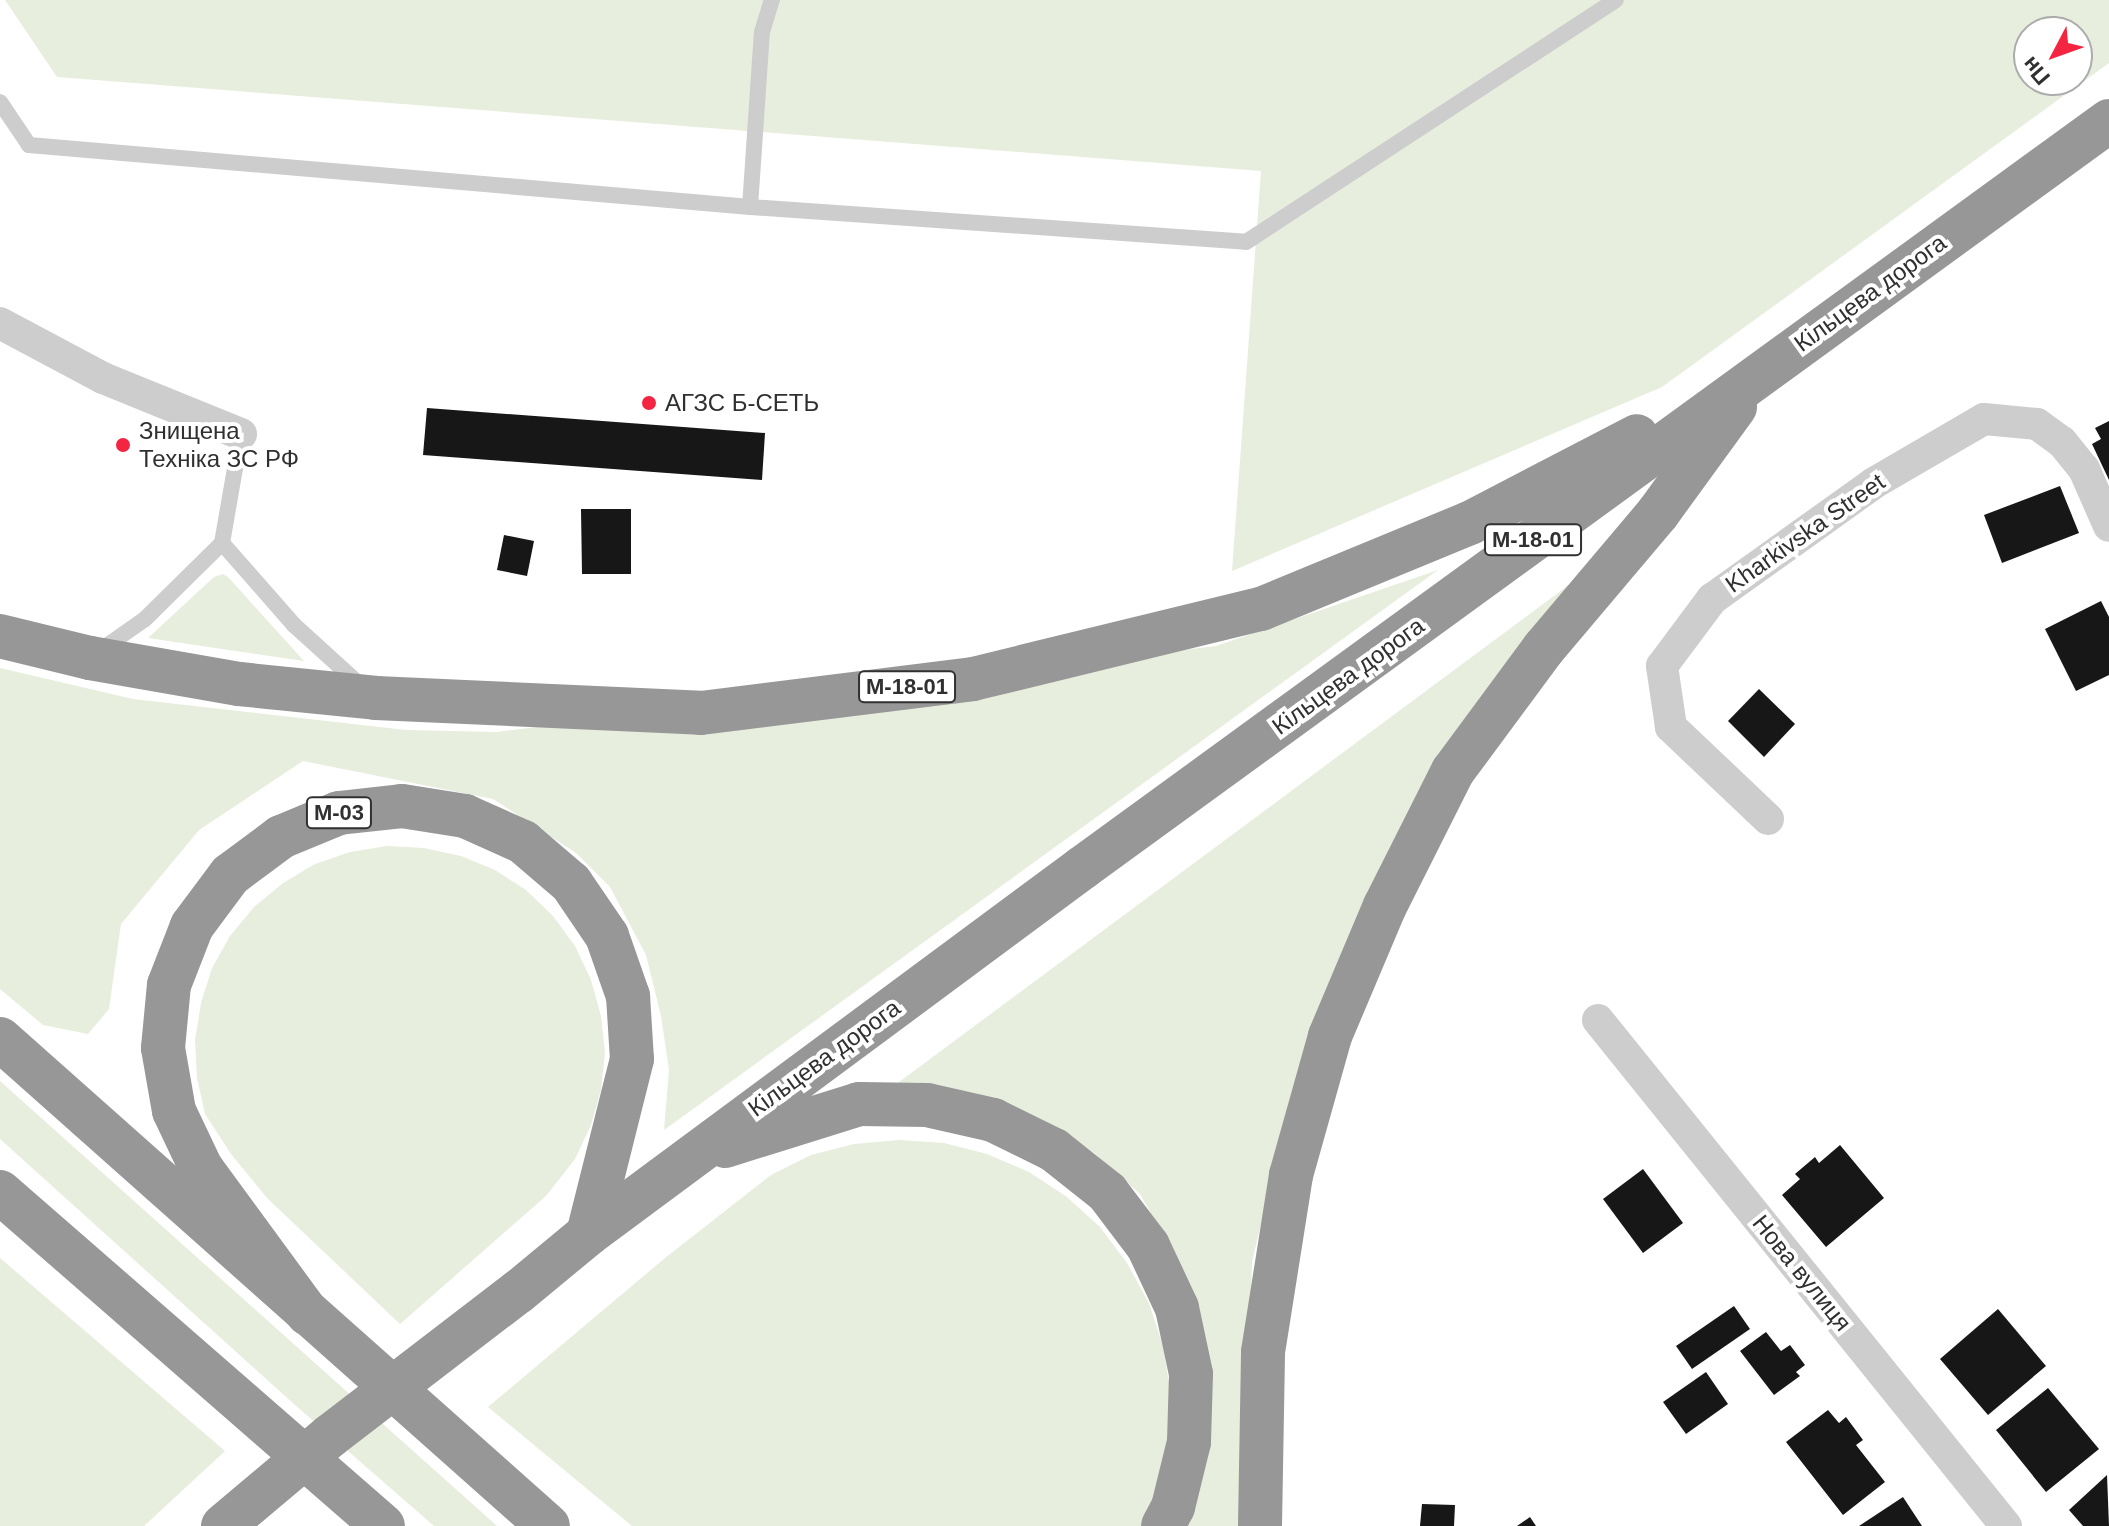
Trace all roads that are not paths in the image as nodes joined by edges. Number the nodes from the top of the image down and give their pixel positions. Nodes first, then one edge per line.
1 (763, 0) edge
2 (772, 0) edge
3 (1616, 0) edge
4 (762, 32) junction
5 (0, 102) edge
6 (2109, 121) edge
7 (750, 207) junction
8 (0, 323) edge
9 (1759, 373) junction
10 (241, 434) joint
11 (2109, 526) edge
12 (222, 543) junction
13 (0, 636) edge
14 (90, 658) junction
15 (376, 698) junction
16 (1768, 819) dead end
17 (1598, 1020) dead end
18 (0, 1039) edge
19 (692, 1156) junction
20 (0, 1192) edge
21 (0, 1212) edge
22 (588, 1234) junction
23 (94, 1277) junction
24 (308, 1314) junction
25 (223, 1526) edge
26 (383, 1526) edge
27 (548, 1526) edge
28 (1163, 1526) edge
29 (1260, 1526) edge
30 (2006, 1526) edge

1 - 4 lane
2 - 4 lane
3 - 7 lane
4 - 7 lane
5 - 7 lane
6 - 9 highway, Кільцева дорога / М-18-01
8 - 10 street
9 - 15 highway, М-18-01
9 - 19 highway, Кільцева дорога / М-18-01
9 - 29 highway, М-18-01
10 - 12 lane
11 - 16 street, Kharkivska Street
12 - 14 lane
12 - 15 lane
13 - 14 highway, М-18-01
14 - 15 highway, М-18-01
17 - 30 street, Нова вулиця
18 - 24 highway
19 - 22 highway, Кільцева дорога / М-18-01
19 - 28 highway
20 - 23 highway
21 - 23 highway
22 - 24 highway, М-03
22 - 25 highway, Кільцева дорога, bridge
23 - 26 highway
24 - 27 highway, М-03

